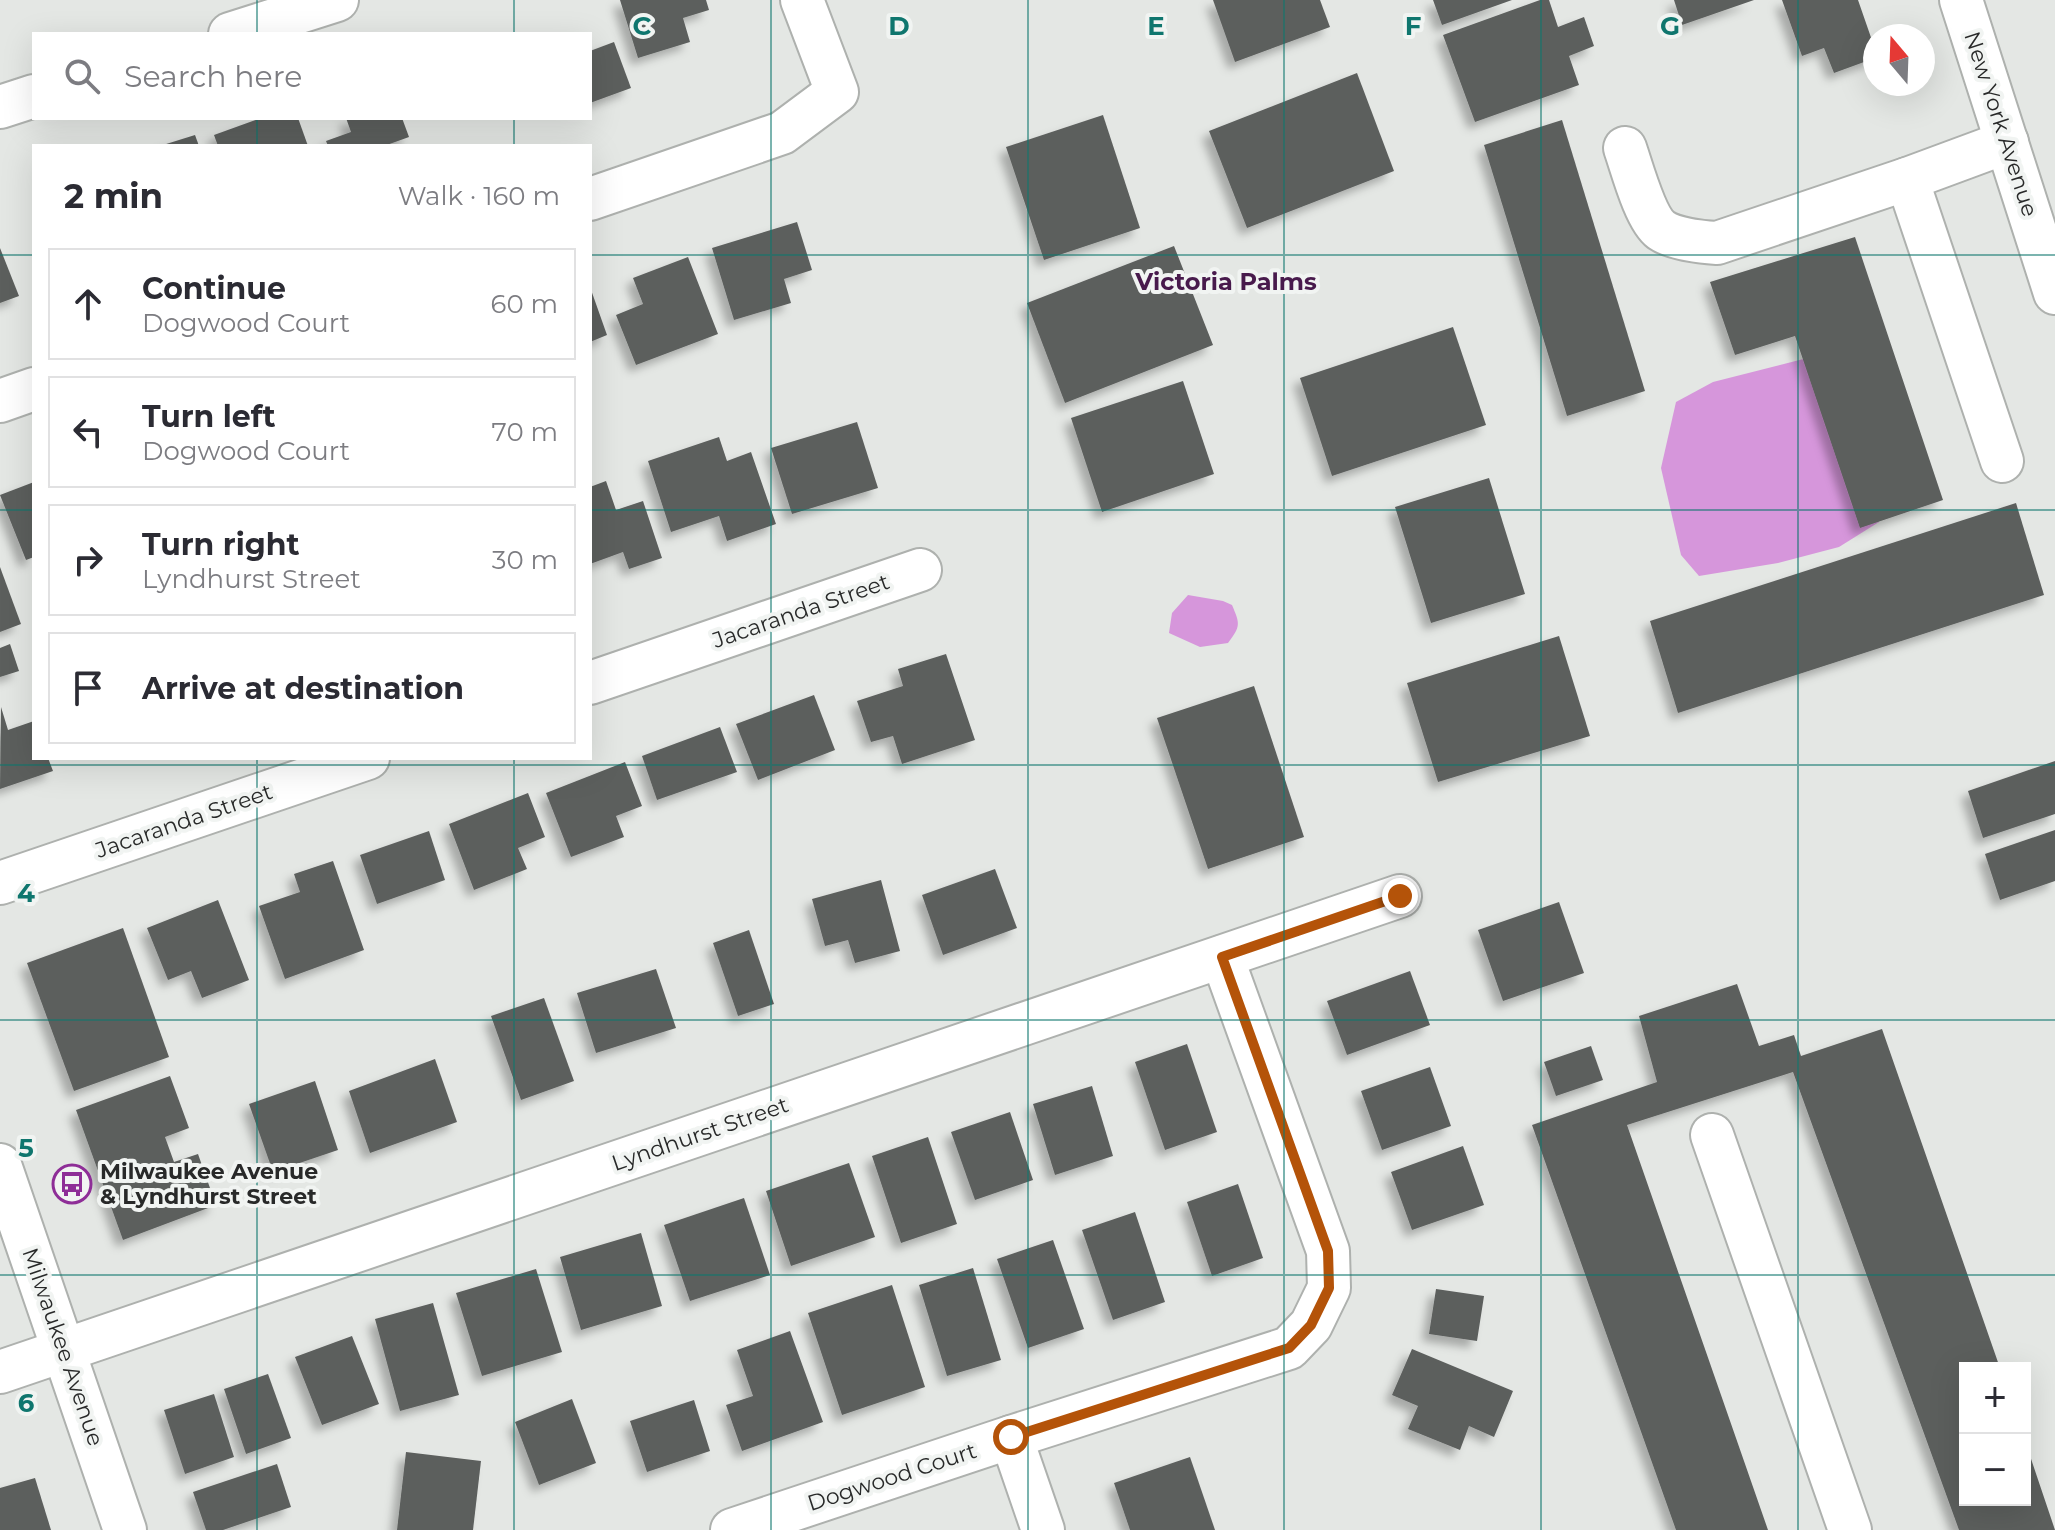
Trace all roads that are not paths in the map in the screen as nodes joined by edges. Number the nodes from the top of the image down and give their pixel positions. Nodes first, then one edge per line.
1 (337, 0) edge
2 (802, 0) edge
3 (1961, 0) edge
4 (249, 19) edge
5 (32, 97) edge
6 (0, 107) edge
7 (2007, 142) junction
8 (1625, 148) dead end
9 (1907, 179) junction
10 (592, 198) edge
11 (2055, 293) edge
12 (32, 390) edge
13 (0, 401) edge
14 (2002, 461) dead end
15 (920, 570) dead end
16 (592, 682) edge
17 (362, 760) edge
18 (0, 883) edge
19 (1400, 896) dead end
20 (1222, 957) junction
21 (1712, 1135) dead end
22 (0, 1165) edge
23 (63, 1350) junction
24 (0, 1372) edge
25 (1011, 1437) junction
26 (125, 1530) edge
27 (732, 1530) edge
28 (1043, 1530) edge
29 (1850, 1530) edge

1 - 4 street
2 - 10 street
3 - 7 street, New York Avenue
5 - 6 street
7 - 9 street
7 - 11 street, New York Avenue
8 - 9 street
9 - 14 street
12 - 13 street
15 - 16 street, Jacaranda Street
17 - 18 street, Jacaranda Street
19 - 20 street, Lyndhurst Street
20 - 23 street, Lyndhurst Street
20 - 25 street, Dogwood Court
21 - 29 street
22 - 23 street, Milwaukee Avenue
23 - 24 street, Lyndhurst Street
23 - 26 street, Milwaukee Avenue
25 - 27 street, Dogwood Court
25 - 28 street

